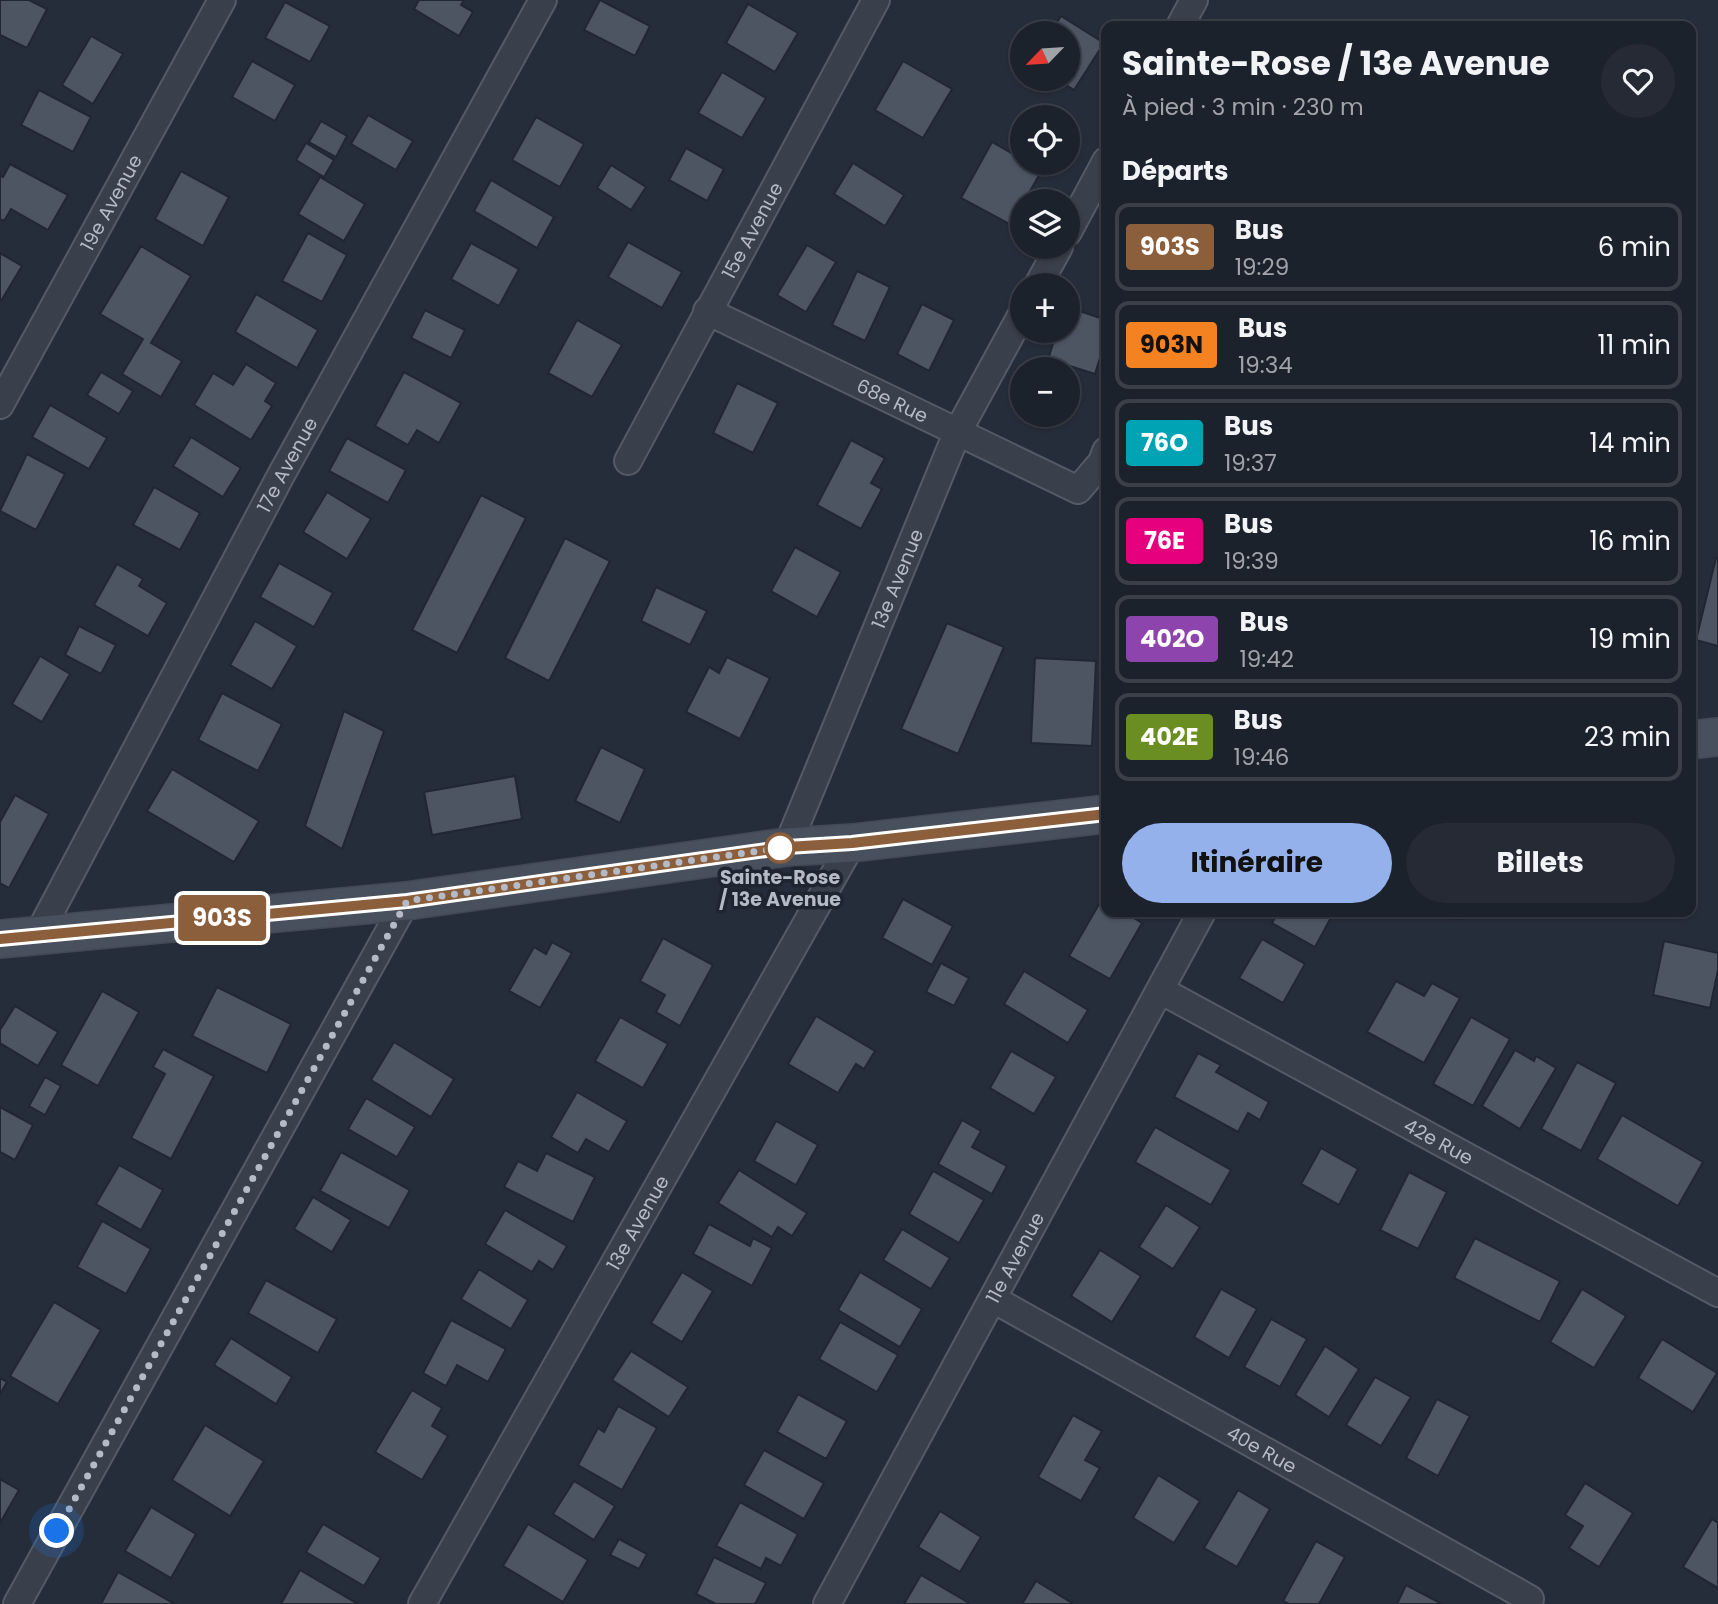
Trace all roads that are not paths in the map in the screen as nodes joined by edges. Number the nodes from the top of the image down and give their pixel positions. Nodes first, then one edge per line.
1 (222, 0) edge
2 (543, 0) edge
3 (876, 0) edge
4 (1194, 0) edge
5 (1183, 21) edge
6 (1101, 171) edge
7 (1080, 210) edge
8 (707, 311) junction
9 (1010, 336) edge
10 (0, 405) edge
11 (957, 433) junction
12 (628, 461) dead end
13 (1101, 462) edge
14 (1718, 737) edge
15 (1696, 739) edge
16 (1101, 815) edge
17 (852, 843) junction
18 (787, 847) junction
19 (407, 901) junction
20 (1199, 917) edge
21 (38, 935) junction
22 (0, 939) edge
23 (1160, 990) junction
24 (1718, 1293) edge
25 (993, 1298) junction
26 (1531, 1599) dead end
27 (17, 1604) edge
28 (422, 1604) edge
29 (827, 1604) edge

1 - 10 street, 19e Avenue
2 - 21 street, 17e Avenue
3 - 8 street, 15e Avenue
4 - 5 street
6 - 7 street
8 - 11 street, 68e Rue
8 - 12 street, 15e Avenue
9 - 11 street, 13e Avenue
11 - 13 street, 68e Rue
11 - 18 street, 13e Avenue
14 - 15 street
16 - 17 street
17 - 18 street
17 - 28 street, 13e Avenue
18 - 19 street
19 - 21 street
19 - 27 street
20 - 23 street, 11e Avenue
21 - 22 street
23 - 24 street, 42e Rue
23 - 25 street, 11e Avenue
25 - 26 street, 40e Rue
25 - 29 street, 11e Avenue

